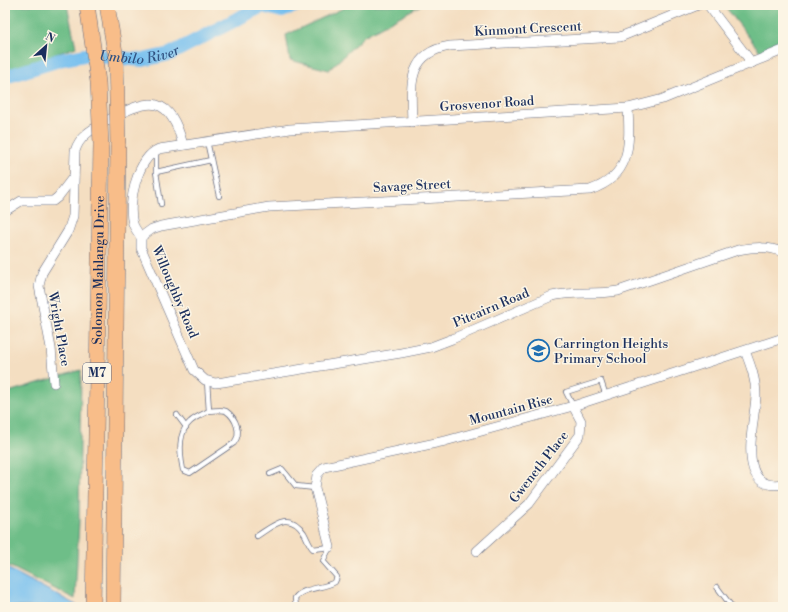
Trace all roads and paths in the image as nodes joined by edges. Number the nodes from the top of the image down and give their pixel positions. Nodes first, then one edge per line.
1 (87, 5) edge
2 (107, 5) edge
3 (698, 5) edge
4 (708, 5) edge
5 (783, 50) edge
6 (752, 63) junction
7 (628, 108) junction
8 (412, 122) junction
9 (207, 141) junction
10 (183, 146) junction
11 (156, 150) junction
12 (211, 160) junction
13 (156, 172) junction
14 (74, 176) junction
15 (219, 196) dead end
16 (161, 204) dead end
17 (5, 211) edge
18 (142, 237) junction
19 (783, 252) edge
20 (783, 338) edge
21 (746, 351) junction
22 (206, 380) junction
23 (54, 383) dead end
24 (606, 396) junction
25 (573, 406) junction
26 (209, 411) junction
27 (177, 415) dead end
28 (186, 427) junction
29 (270, 474) dead end
30 (783, 484) edge
31 (315, 488) junction
32 (257, 536) dead end
33 (330, 547) junction
34 (477, 551) dead end
35 (717, 587) dead end
36 (93, 604) edge
37 (113, 607) edge
38 (296, 607) edge
39 (732, 607) edge

1 - 36 highway, Solomon Mahlangu Drive / M7, bridge
2 - 37 highway, Solomon Mahlangu Drive / M7, bridge
3 - 8 street, Kinmont Crescent
4 - 6 street
5 - 6 street, Grosvenor Road
6 - 7 street, Grosvenor Road
7 - 8 street, Grosvenor Road
7 - 18 street, Savage Street
8 - 9 street, Grosvenor Road
9 - 10 street, Grosvenor Road
9 - 12 lane
10 - 11 street
10 - 14 street, Wright Place
11 - 13 lane
11 - 18 street, Willoughby Road
12 - 13 lane
12 - 15 lane
13 - 16 lane
14 - 17 street
14 - 23 street, Wright Place
18 - 22 street, Willoughby Road
19 - 22 street, Pitcairn Road
20 - 21 street, Mountain Rise
21 - 24 street, Mountain Rise
21 - 30 street
22 - 26 lane
24 - 25 street, Mountain Rise
24 - 25 lane
25 - 31 street, Mountain Rise
25 - 34 street, Gweneth Place
26 - 28 lane
26 - 28 lane
27 - 28 lane
29 - 31 lane
31 - 33 street
32 - 33 lane
33 - 38 lane
35 - 39 lane

